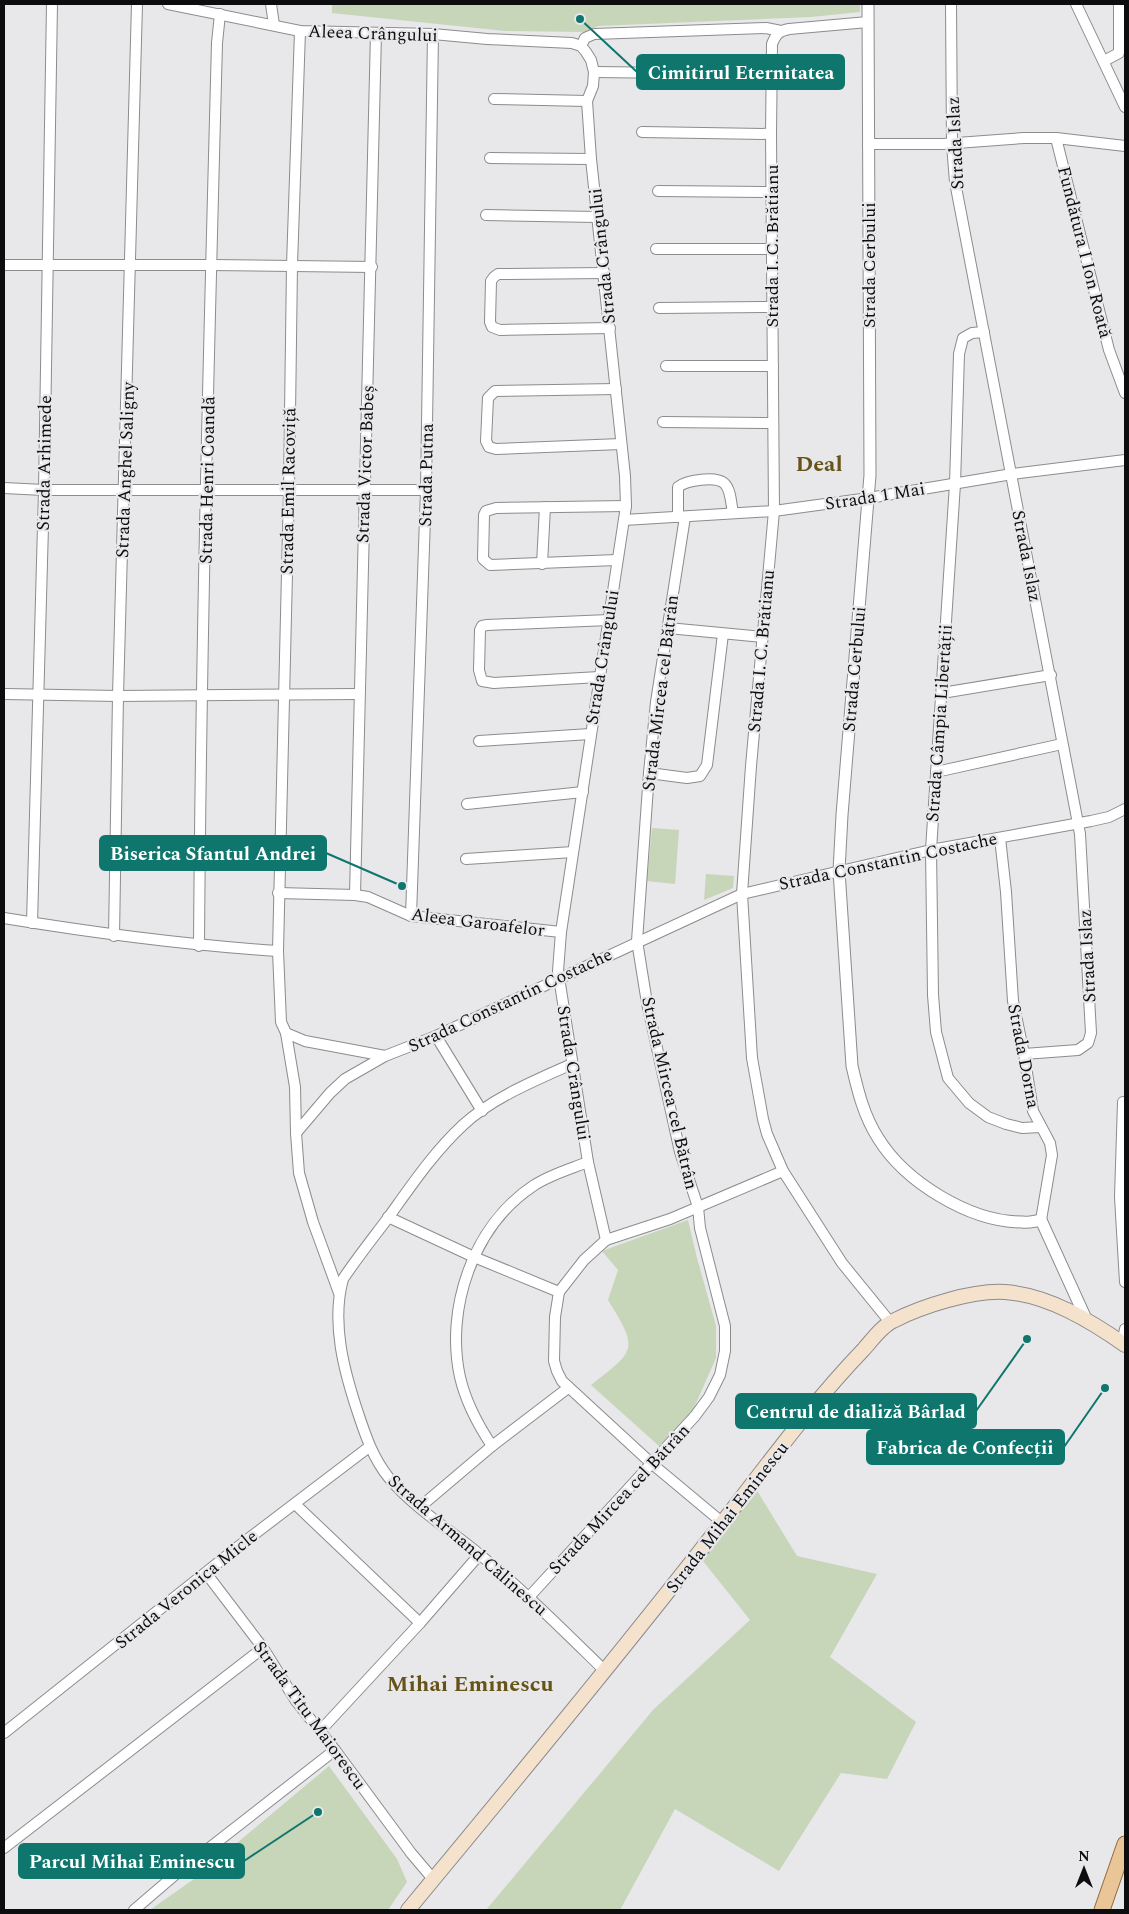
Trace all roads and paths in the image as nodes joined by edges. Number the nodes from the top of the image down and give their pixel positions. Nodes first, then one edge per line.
1 (52, 4) edge
2 (137, 4) edge
3 (168, 4) edge
4 (271, 4) edge
5 (868, 4) edge
6 (951, 4) edge
7 (1076, 4) edge
8 (1119, 4) edge
9 (215, 10) edge
10 (868, 22) junction
11 (274, 26) junction
12 (300, 31) junction
13 (781, 31) junction
14 (376, 33) junction
15 (433, 34) junction
16 (581, 46) junction
17 (1122, 52) edge
18 (1104, 61) junction
19 (594, 72) junction
20 (771, 74) junction
21 (494, 99) dead end
22 (587, 101) junction
23 (1125, 107) edge
24 (642, 132) dead end
25 (771, 134) junction
26 (1056, 138) junction
27 (868, 144) junction
28 (952, 144) junction
29 (1125, 146) edge
30 (490, 158) dead end
31 (591, 159) junction
32 (658, 191) dead end
33 (771, 192) junction
34 (486, 215) dead end
35 (598, 217) junction
36 (656, 249) dead end
37 (771, 249) junction
38 (4, 265) edge
39 (130, 265) junction
40 (211, 265) junction
41 (292, 265) junction
42 (48, 266) junction
43 (372, 267) junction
44 (605, 273) junction
45 (772, 307) junction
46 (659, 308) dead end
47 (610, 328) junction
48 (984, 332) junction
49 (666, 366) dead end
50 (773, 366) junction
51 (616, 389) junction
52 (1125, 393) edge
53 (663, 422) dead end
54 (772, 423) junction
55 (621, 444) junction
56 (1125, 460) edge
57 (1012, 474) junction
58 (955, 484) junction
59 (4, 488) edge
60 (124, 489) junction
61 (207, 489) junction
62 (364, 489) junction
63 (44, 490) junction
64 (289, 490) junction
65 (426, 490) junction
66 (868, 498) junction
67 (626, 506) junction
68 (546, 508) junction
69 (774, 510) junction
70 (733, 513) junction
71 (681, 517) junction
72 (624, 520) junction
73 (618, 560) junction
74 (542, 564) junction
75 (609, 620) junction
76 (668, 628) junction
77 (723, 634) junction
78 (763, 637) junction
79 (1051, 675) junction
80 (599, 677) junction
81 (942, 693) junction
82 (4, 694) edge
83 (37, 694) junction
84 (284, 694) junction
85 (359, 694) junction
86 (202, 695) junction
87 (118, 696) junction
88 (590, 734) junction
89 (479, 741) dead end
90 (1062, 744) junction
91 (936, 772) junction
92 (649, 773) junction
93 (583, 792) junction
94 (467, 804) dead end
95 (1125, 809) edge
96 (1078, 823) junction
97 (1000, 838) junction
98 (931, 850) junction
99 (573, 852) junction
100 (466, 859) dead end
101 (839, 871) junction
102 (278, 894) junction
103 (742, 894) junction
104 (355, 896) junction
105 (411, 916) junction
106 (4, 918) edge
107 (32, 923) junction
108 (561, 932) junction
109 (114, 936) junction
110 (638, 941) junction
111 (199, 946) junction
112 (278, 951) junction
113 (559, 977) junction
114 (286, 1033) junction
115 (436, 1036) junction
116 (1024, 1054) junction
117 (385, 1056) junction
118 (572, 1064) junction
119 (1123, 1102) dead end
120 (482, 1111) junction
121 (1042, 1127) junction
122 (296, 1133) junction
123 (588, 1162) junction
124 (783, 1171) junction
125 (698, 1207) junction
126 (388, 1217) junction
127 (1041, 1220) junction
128 (606, 1240) junction
129 (474, 1257) junction
130 (1125, 1282) edge
131 (559, 1292) junction
132 (339, 1293) junction
133 (1087, 1321) junction
134 (890, 1322) junction
135 (1124, 1339) edge
136 (568, 1388) junction
137 (492, 1446) junction
138 (369, 1447) junction
139 (651, 1463) junction
140 (295, 1504) junction
141 (420, 1507) junction
142 (723, 1523) junction
143 (480, 1554) junction
144 (206, 1573) junction
145 (529, 1597) junction
146 (420, 1623) junction
147 (262, 1648) junction
148 (604, 1670) junction
149 (320, 1731) junction
150 (4, 1733) edge
151 (335, 1750) junction
152 (1125, 1844) edge
153 (4, 1848) edge
154 (433, 1880) junction
155 (134, 1910) edge
156 (408, 1910) edge
157 (1102, 1910) edge

1 - 42 street, Strada Arhimede
2 - 39 street, Strada Anghel Saligny
3 - 9 street, Aleea Crângului
4 - 11 street
5 - 10 street, Strada Cerbului
6 - 28 street, Strada Islaz
7 - 18 street
8 - 17 street
9 - 11 street, Aleea Crângului
9 - 40 street, Strada Henri Coandă
10 - 13 street
10 - 27 street, Strada Cerbului
11 - 12 street, Aleea Crângului
12 - 14 street, Aleea Crângului
12 - 41 street, Strada Emil Racoviță
13 - 16 street
13 - 20 street, Strada I. C. Brătianu
14 - 15 street, Aleea Crângului
14 - 43 street, Strada Victor Babeș
15 - 16 street, Aleea Crângului
15 - 65 street, Strada Putna
16 - 19 street
17 - 18 street
18 - 23 street
19 - 20 street
19 - 22 street, Strada Crângului
20 - 25 street, Strada I. C. Brătianu
21 - 22 street
22 - 31 street, Strada Crângului
24 - 25 street
25 - 33 street, Strada I. C. Brătianu
26 - 28 street
26 - 29 street
26 - 52 street, Fundătura I Ion Roată
27 - 28 street
27 - 66 street, Strada Cerbului
28 - 48 street, Strada Islaz
30 - 31 street
31 - 35 street, Strada Crângului
32 - 33 street
33 - 37 street, Strada I. C. Brătianu
34 - 35 street
35 - 44 street, Strada Crângului
36 - 37 street
37 - 45 street, Strada I. C. Brătianu
38 - 42 street
39 - 40 street
39 - 42 street
39 - 60 street, Strada Anghel Saligny
40 - 41 street
40 - 61 street, Strada Henri Coandă
41 - 43 street
41 - 64 street, Strada Emil Racoviță
42 - 63 street, Strada Arhimede
43 - 62 street, Strada Victor Babeș
44 - 47 street, Strada Crângului
44 - 47 street
45 - 46 street
45 - 50 street, Strada I. C. Brătianu
47 - 51 street, Strada Crângului
48 - 57 street, Strada Islaz
48 - 58 street, Strada Câmpia Libertății
49 - 50 street
50 - 54 street, Strada I. C. Brătianu
51 - 55 street, Strada Crângului
51 - 55 street
53 - 54 street
54 - 69 street, Strada I. C. Brătianu
55 - 67 street, Strada Crângului
56 - 57 street, Strada 1 Mai
57 - 58 street, Strada 1 Mai
57 - 79 street, Strada Islaz
58 - 66 street, Strada 1 Mai
58 - 81 street, Strada Câmpia Libertății
59 - 63 street
60 - 61 street
60 - 63 street
60 - 87 street, Strada Anghel Saligny
61 - 64 street
61 - 86 street, Strada Henri Coandă
62 - 64 street
62 - 65 street
62 - 85 street, Strada Victor Babeș
63 - 83 street, Strada Arhimede
64 - 84 street, Strada Emil Racoviță
65 - 105 street, Strada Putna
66 - 69 street, Strada 1 Mai
66 - 101 street, Strada Cerbului
67 - 68 street
67 - 72 street, Strada Crângului
68 - 74 street
68 - 74 street
69 - 70 street, Strada 1 Mai
69 - 78 street, Strada I. C. Brătianu
70 - 71 street, Strada 1 Mai
70 - 71 street, Strada Mircea cel Bătrân
71 - 72 street, Strada 1 Mai
71 - 76 street, Strada Mircea cel Bătrân
72 - 73 street, Strada Crângului
73 - 74 street
73 - 75 street, Strada Crângului
75 - 80 street, Strada Crângului
75 - 80 street
76 - 77 street
76 - 92 street, Strada Mircea cel Bătrân
77 - 78 street
77 - 92 street
78 - 103 street, Strada I. C. Brătianu
79 - 81 street
79 - 90 street, Strada Islaz
80 - 88 street, Strada Crângului
81 - 91 street, Strada Câmpia Libertății
82 - 83 street
83 - 87 street
83 - 107 street, Strada Arhimede
84 - 85 street
84 - 86 street
84 - 102 street, Strada Emil Racoviță
85 - 104 street, Strada Victor Babeș
86 - 87 street
86 - 111 street, Strada Henri Coandă
87 - 109 street, Strada Anghel Saligny
88 - 89 street
88 - 93 street, Strada Crângului
90 - 91 street
90 - 96 street, Strada Islaz
91 - 98 street, Strada Câmpia Libertății
92 - 110 street, Strada Mircea cel Bătrân
93 - 94 street
93 - 99 street, Strada Crângului
95 - 96 street, Strada Constantin Costache
96 - 97 street, Strada Constantin Costache
96 - 116 street, Strada Islaz
97 - 98 street, Strada Constantin Costache
97 - 116 street, Strada Dorna
98 - 101 street, Strada Constantin Costache
98 - 121 street, Strada Câmpia Libertății
99 - 100 street
99 - 108 street, Strada Crângului
101 - 103 street, Strada Constantin Costache
101 - 127 street, Strada Cerbului
102 - 104 street, Aleea Garoafelor
102 - 112 street, Strada Emil Racoviță
103 - 110 street, Strada Constantin Costache
103 - 124 street, Strada I. C. Brătianu
104 - 105 street, Aleea Garoafelor
105 - 108 street, Aleea Garoafelor
106 - 107 street
107 - 109 street
108 - 113 street, Strada Crângului
109 - 111 street
110 - 113 street, Strada Constantin Costache
110 - 125 street, Strada Mircea cel Bătrân
111 - 112 street
112 - 114 street
113 - 115 street, Strada Constantin Costache
113 - 118 street, Strada Crângului
114 - 117 street, Strada Constantin Costache
114 - 122 street
115 - 117 street, Strada Constantin Costache
115 - 120 street
116 - 121 street, Strada Dorna
117 - 122 street
118 - 120 street, Strada Armand Călinescu
118 - 123 street, Strada Crângului
119 - 130 street
120 - 126 street, Strada Armand Călinescu
121 - 127 street, Strada Dorna
122 - 132 street
123 - 128 street, Strada Crângului
123 - 129 street
124 - 125 street
124 - 134 street, Strada I. C. Brătianu
125 - 128 street
125 - 139 street, Strada Mircea cel Bătrân
126 - 129 street
126 - 132 street, Strada Armand Călinescu
127 - 133 street
128 - 131 street
129 - 131 street
129 - 137 street
131 - 136 street
132 - 138 street, Strada Armand Călinescu
133 - 134 main road, Strada Mihai Eminescu
133 - 135 main road, Strada Mihai Eminescu
134 - 142 main road, Strada Mihai Eminescu
136 - 137 street
136 - 139 street
137 - 141 street
138 - 140 street, Strada Veronica Micle
138 - 141 street, Strada Armand Călinescu
139 - 142 street
139 - 145 street, Strada Mircea cel Bătrân
140 - 144 street, Strada Veronica Micle
140 - 146 street
141 - 143 street, Strada Armand Călinescu
142 - 148 main road, Strada Mihai Eminescu
143 - 145 street, Strada Armand Călinescu
143 - 146 street
144 - 147 street, Strada Titu Maiorescu
144 - 150 street, Strada Veronica Micle
145 - 148 street, Strada Armand Călinescu
146 - 149 street
147 - 149 street, Strada Titu Maiorescu
147 - 153 street
148 - 154 main road, Strada Mihai Eminescu
149 - 151 street, Strada Titu Maiorescu
151 - 154 street, Strada Titu Maiorescu
151 - 155 street
152 - 157 main road
154 - 156 main road, Strada Mihai Eminescu

